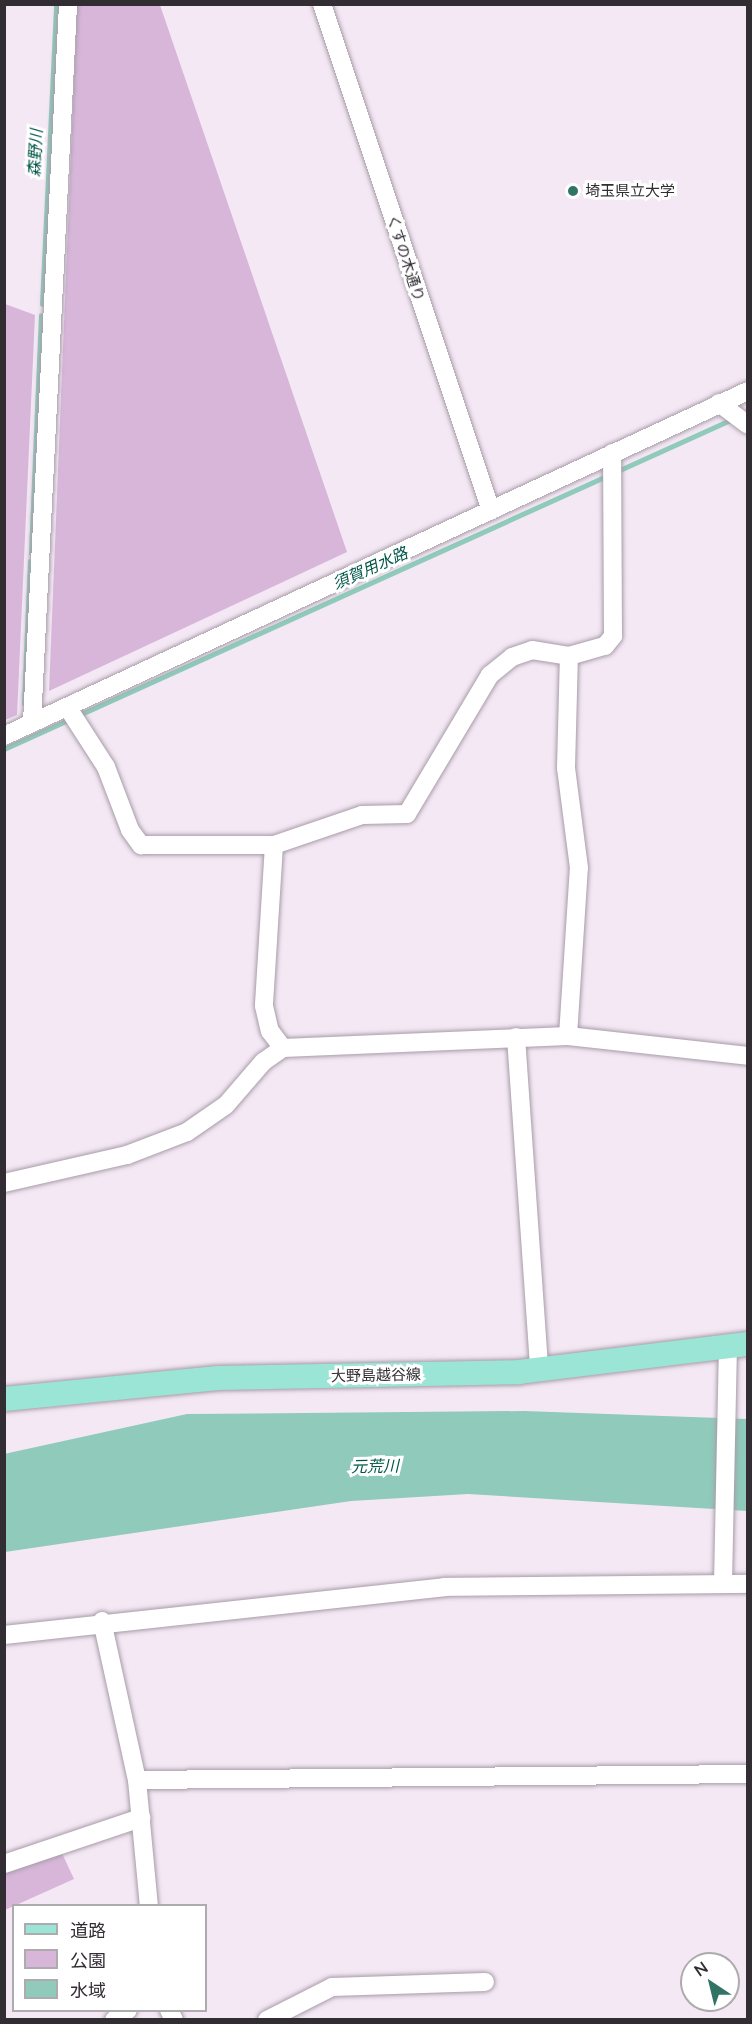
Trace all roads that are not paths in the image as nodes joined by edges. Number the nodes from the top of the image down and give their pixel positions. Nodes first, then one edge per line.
1 (68, 4) edge
2 (322, 4) edge
3 (747, 391) edge
4 (718, 403) junction
5 (747, 425) edge
6 (612, 453) junction
7 (491, 511) junction
8 (569, 656) junction
9 (68, 708) junction
10 (32, 723) junction
11 (4, 736) edge
12 (274, 845) junction
13 (568, 1036) junction
14 (516, 1037) junction
15 (283, 1048) junction
16 (747, 1056) edge
17 (4, 1183) edge
18 (738, 1345) edge
19 (539, 1369) junction
20 (4, 1399) edge
21 (723, 1583) junction
22 (747, 1584) edge
23 (102, 1621) junction
24 (4, 1635) edge
25 (747, 1774) edge
26 (137, 1780) junction
27 (141, 1818) junction
28 (4, 1864) edge
29 (149, 1904) edge
30 (485, 1982) dead end
31 (267, 2019) edge

1 - 10 street
2 - 7 street, くすの木通り
3 - 4 street
4 - 5 street
4 - 6 street
6 - 7 street
6 - 8 street
7 - 9 street
8 - 12 street
8 - 13 street
9 - 10 street
9 - 12 street
10 - 11 street
12 - 15 street
13 - 14 street
13 - 16 street
14 - 15 street
14 - 19 street
15 - 17 street
18 - 19 main road, 大野島越谷線
18 - 21 street
19 - 20 main road, 大野島越谷線
21 - 22 street
21 - 23 street
23 - 24 street
23 - 26 street
25 - 26 street
26 - 27 street
27 - 28 street
27 - 29 street
30 - 31 street

